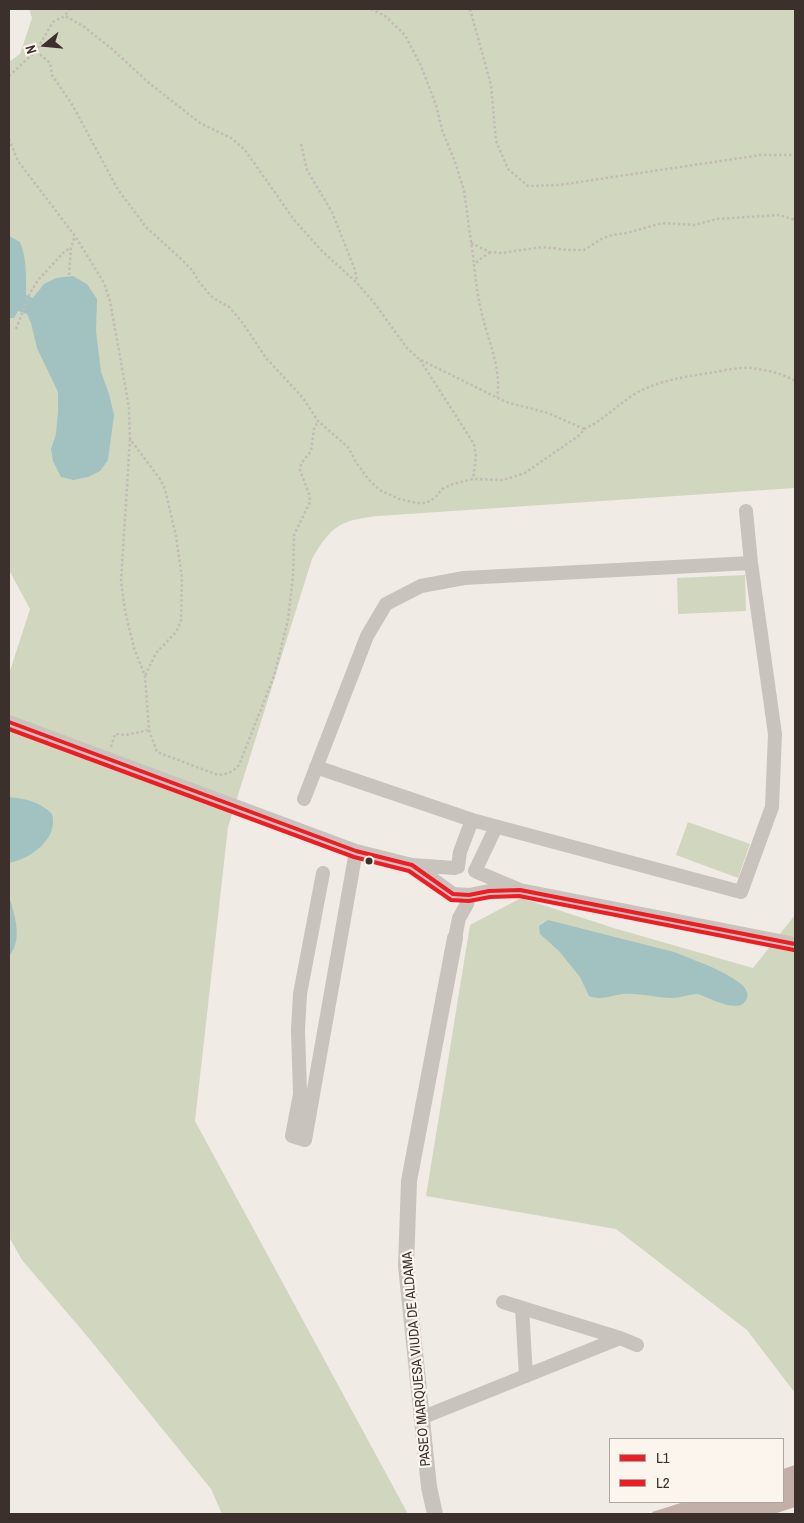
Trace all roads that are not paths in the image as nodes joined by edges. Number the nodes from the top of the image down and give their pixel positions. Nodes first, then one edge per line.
1 (746, 511) dead end
2 (751, 563) junction
3 (9, 722) edge
4 (316, 767) junction
5 (304, 799) dead end
6 (472, 820) junction
7 (496, 827) junction
8 (356, 851) junction
9 (412, 865) junction
10 (457, 868) junction
11 (476, 871) junction
12 (322, 873) dead end
13 (520, 890) junction
14 (451, 893) junction
15 (473, 894) junction
16 (455, 938) junction
17 (795, 944) edge
18 (503, 1302) dead end
19 (522, 1308) junction
20 (620, 1338) junction
21 (637, 1345) dead end
22 (526, 1376) junction
23 (421, 1418) junction
24 (435, 1514) edge

1 - 2 street
2 - 4 street
2 - 7 street
3 - 8 street
4 - 5 street
4 - 6 street
6 - 7 street
6 - 10 street
7 - 11 street
8 - 9 street
8 - 12 street
9 - 10 street
9 - 14 street
10 - 11 street
10 - 14 street
11 - 13 street
11 - 15 street
13 - 15 street
13 - 17 street
14 - 15 street
14 - 16 street, PASEO MARQUESA VIUDA DE ALDAMA
15 - 16 street, PASEO MARQUESA VIUDA DE ALDAMA
16 - 23 street, PASEO MARQUESA VIUDA DE ALDAMA
18 - 19 street
19 - 20 street
19 - 22 street
20 - 21 street
20 - 22 street
22 - 23 street
23 - 24 street, PASEO MARQUESA VIUDA DE ALDAMA

